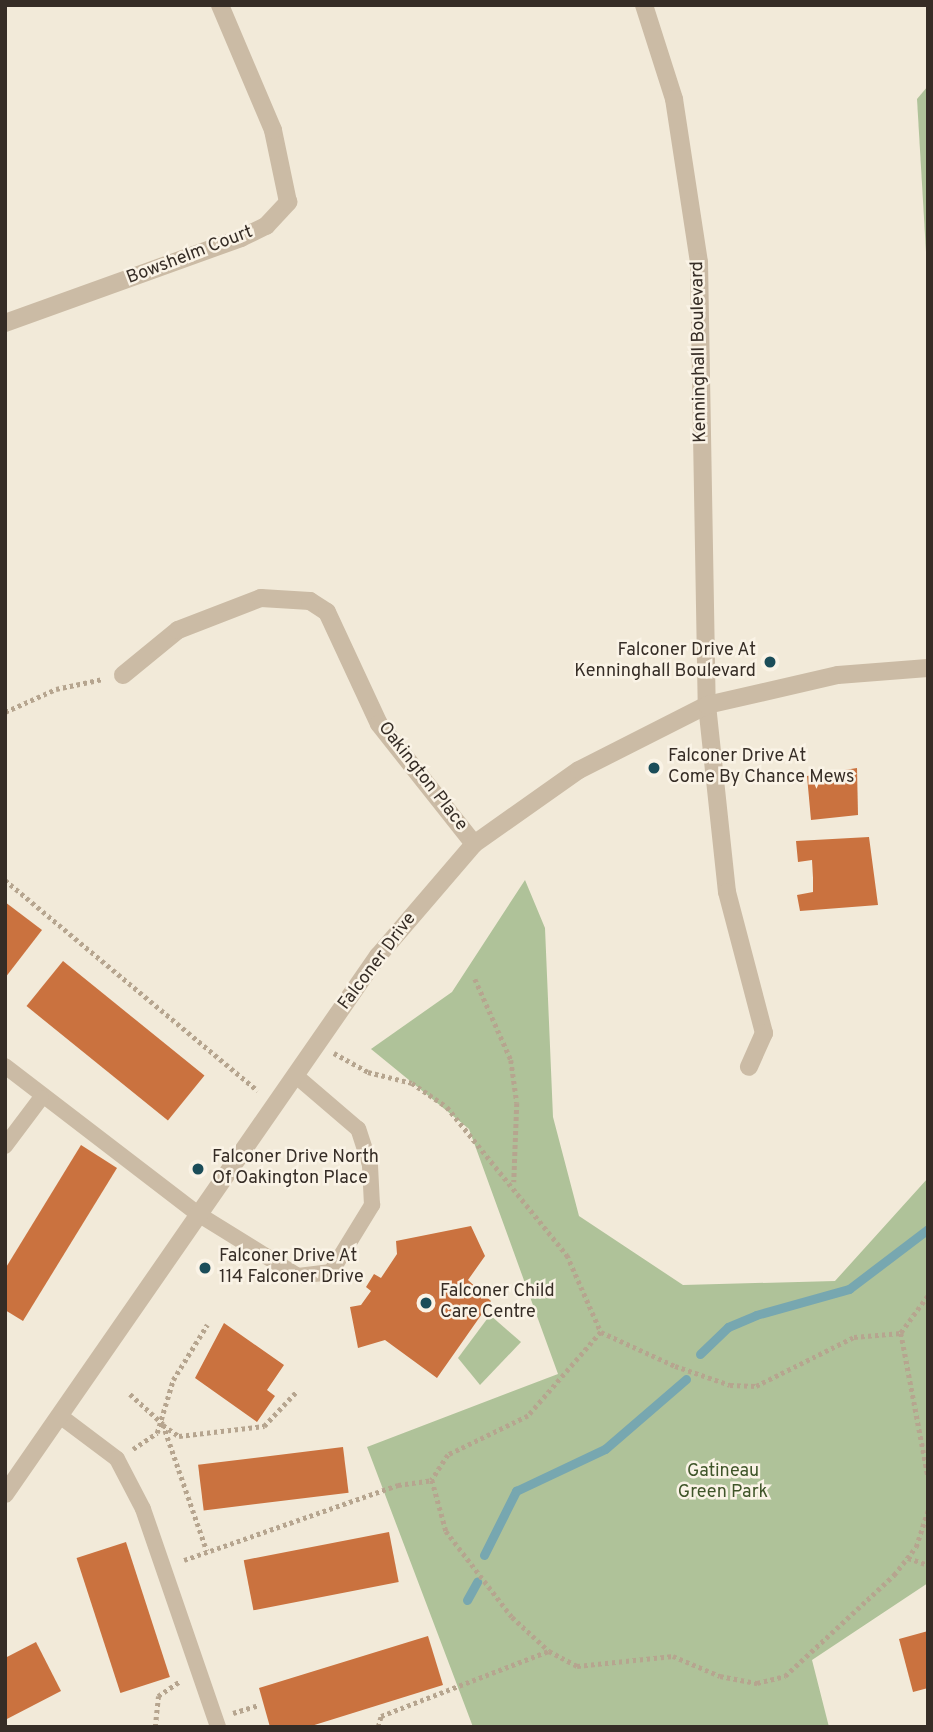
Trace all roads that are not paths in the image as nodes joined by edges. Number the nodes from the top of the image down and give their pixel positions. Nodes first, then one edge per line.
1 (220, 5) edge
2 (644, 5) edge
3 (5, 323) edge
4 (928, 668) edge
5 (123, 675) road end
6 (707, 705) junction
7 (474, 844) junction
8 (5, 1066) edge
9 (749, 1067) dead end
10 (295, 1075) junction
11 (41, 1098) junction
12 (5, 1146) edge
13 (198, 1214) junction
14 (60, 1416) junction
15 (5, 1494) edge
16 (218, 1727) edge

1 - 3 street, Bowshelm Court
2 - 6 street, Kenninghall Boulevard
4 - 6 street, Falconer Drive
5 - 7 street, Oakington Place
6 - 7 street, Falconer Drive
6 - 9 street, Kenninghall Boulevard
7 - 10 street, Falconer Drive
8 - 11 lane
10 - 13 street, Falconer Drive
10 - 13 lane
11 - 12 lane
11 - 13 lane
13 - 14 street, Falconer Drive
14 - 15 street, Falconer Drive
14 - 16 lane

